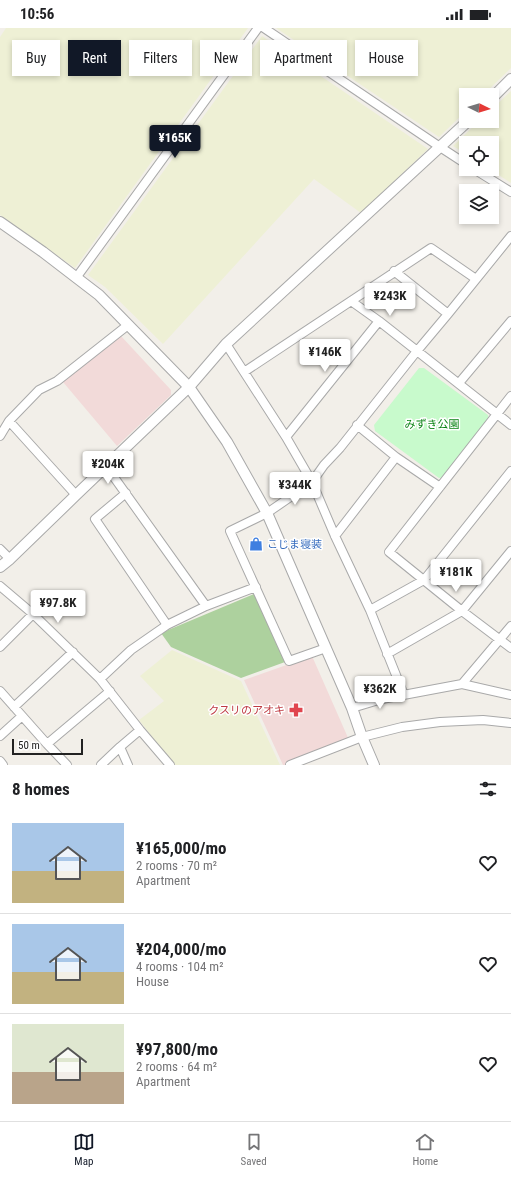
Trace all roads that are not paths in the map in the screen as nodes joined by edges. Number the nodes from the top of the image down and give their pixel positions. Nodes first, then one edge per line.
1 (258, 28) edge
2 (264, 28) edge
3 (511, 79) edge
4 (499, 91) edge
5 (461, 128) edge
6 (440, 148) junction
7 (459, 160) edge
8 (485, 176) edge
9 (511, 192) edge
10 (0, 222) edge
11 (511, 236) edge
12 (394, 271) junction
13 (76, 278) junction
14 (476, 279) junction
15 (351, 301) junction
16 (448, 314) junction
17 (379, 321) junction
18 (511, 321) edge
19 (128, 325) junction
20 (226, 344) junction
21 (417, 351) junction
22 (244, 372) junction
23 (459, 383) junction
24 (189, 387) junction
25 (511, 396) edge
26 (497, 414) junction
27 (9, 421) junction
28 (357, 425) junction
29 (511, 425) edge
30 (0, 436) edge
31 (286, 437) junction
32 (396, 458) junction
33 (106, 466) junction
34 (511, 471) edge
35 (312, 482) junction
36 (440, 487) junction
37 (126, 493) junction
38 (76, 495) junction
39 (267, 513) junction
40 (335, 536) junction
41 (0, 549) edge
42 (511, 551) edge
43 (10, 559) junction
44 (0, 567) edge
45 (424, 580) junction
46 (0, 586) edge
47 (256, 587) junction
48 (206, 606) junction
49 (370, 610) junction
50 (462, 611) junction
51 (33, 614) junction
52 (167, 625) junction
53 (511, 626) edge
54 (500, 639) junction
55 (0, 647) edge
56 (326, 648) junction
57 (511, 648) edge
58 (73, 652) junction
59 (387, 654) junction
60 (100, 679) junction
61 (462, 684) junction
62 (0, 691) edge
63 (110, 691) junction
64 (511, 695) edge
65 (404, 696) junction
66 (14, 707) junction
67 (352, 708) junction
68 (22, 716) junction
69 (511, 723) edge
70 (140, 730) junction
71 (0, 736) edge
72 (362, 737) junction
73 (47, 744) junction
74 (120, 747) junction
75 (0, 761) edge
76 (3, 765) edge
77 (67, 765) edge
78 (101, 765) edge
79 (128, 765) edge
80 (170, 765) edge
81 (290, 765) edge
82 (374, 765) edge

1 - 13 street
2 - 6 street
3 - 4 street
5 - 6 street
6 - 7 street
6 - 20 street
8 - 9 street
10 - 13 street
11 - 14 street
12 - 14 street
12 - 15 street
12 - 16 street
13 - 19 street
14 - 16 street
15 - 17 street
15 - 22 street
16 - 21 street
17 - 21 street
17 - 31 street
18 - 23 street
19 - 24 street
19 - 27 street
20 - 22 street
20 - 24 street
21 - 23 street
21 - 28 street
22 - 31 street
23 - 26 street
24 - 33 street
24 - 39 street
25 - 26 street
26 - 29 street
26 - 36 street
27 - 30 street
27 - 38 street
28 - 32 street
28 - 35 street
31 - 35 street
32 - 36 street
32 - 40 street
33 - 37 street
33 - 38 street
34 - 45 street
35 - 39 street
35 - 40 street
36 - 45 street
37 - 48 street
37 - 52 street
38 - 43 street
39 - 47 street
39 - 56 street
40 - 49 street
41 - 43 street
42 - 50 street
43 - 44 street
45 - 49 street
45 - 50 street
46 - 51 street
47 - 48 street
47 - 56 street
48 - 52 street
49 - 59 street
50 - 54 street
50 - 59 street
51 - 55 street
51 - 58 street
52 - 60 street
53 - 54 street
54 - 57 street
54 - 61 street
56 - 67 street
58 - 60 street
58 - 66 street
59 - 65 street
60 - 63 street
61 - 64 street
61 - 65 street
62 - 66 street
63 - 70 street
63 - 73 street
65 - 67 street
66 - 68 street
67 - 72 street
68 - 71 street
68 - 73 street
69 - 72 street
70 - 74 street
70 - 80 street
72 - 81 street
72 - 82 street
73 - 77 street
74 - 78 street
74 - 79 street
75 - 76 street

